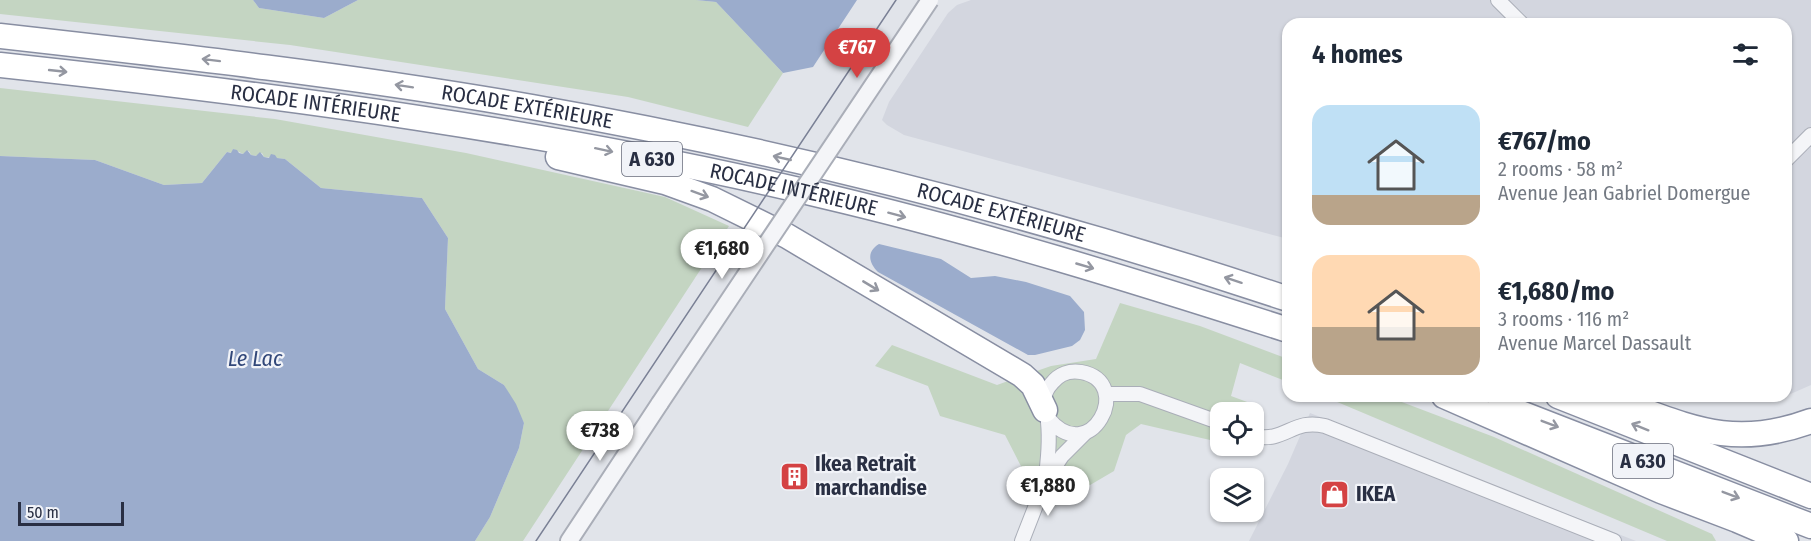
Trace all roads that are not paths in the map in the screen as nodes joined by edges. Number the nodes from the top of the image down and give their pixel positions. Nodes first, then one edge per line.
1 (930, 0) edge
2 (1498, 0) edge
3 (1516, 18) edge
4 (0, 36) edge
5 (0, 65) edge
6 (295, 100) junction
7 (1811, 135) edge
8 (1792, 154) edge
9 (1282, 297) edge
10 (1282, 328) edge
11 (1106, 394) junction
12 (1458, 402) edge
13 (1491, 402) edge
14 (1573, 402) edge
15 (1620, 402) edge
16 (1047, 414) junction
17 (1210, 419) edge
18 (1811, 421) edge
19 (1085, 433) junction
20 (1264, 436) edge
21 (1045, 482) junction
22 (1661, 490) junction
23 (1811, 496) edge
24 (1811, 526) edge
25 (570, 540) edge
26 (1022, 541) edge
27 (1614, 541) edge
28 (1762, 541) edge
29 (1786, 541) edge

1 - 25 street, bridge
2 - 3 street
9 -> 4 highway, ROCADE EXTÉRIEURE / A 630
5 -> 6 highway, ROCADE INTÉRIEURE / A 630
6 -> 10 highway, ROCADE INTÉRIEURE / A 630
6 -> 16 highway
7 - 8 street
11 - 16 street
11 - 17 street
11 - 19 street
12 - 22 highway
13 -> 24 highway, A 630
23 -> 14 highway, A 630
15 - 18 highway
16 - 19 street
16 - 21 street
19 - 21 street
20 - 27 street
21 - 26 street
22 - 28 highway
22 - 29 highway

